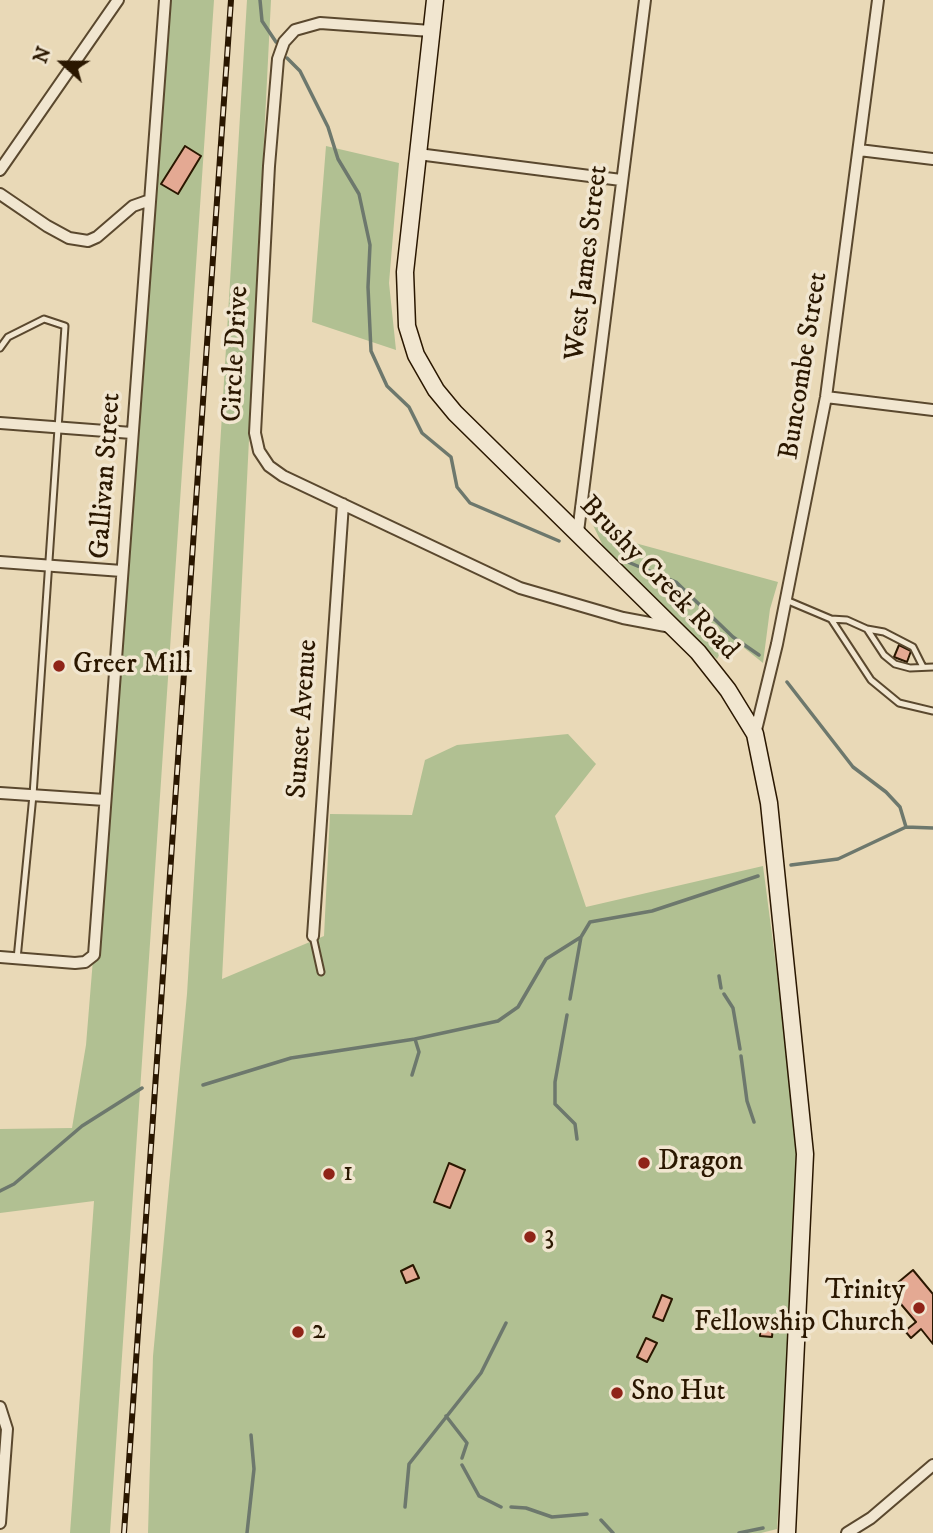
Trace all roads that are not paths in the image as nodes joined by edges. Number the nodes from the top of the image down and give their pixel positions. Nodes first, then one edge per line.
1 (118, 0) edge
2 (165, 0) edge
3 (435, 0) edge
4 (645, 0) edge
5 (878, 0) edge
6 (431, 31) junction
7 (859, 150) junction
8 (418, 154) junction
9 (933, 159) edge
10 (0, 170) edge
11 (621, 180) junction
12 (0, 194) edge
13 (150, 200) junction
14 (0, 348) edge
15 (826, 397) junction
16 (933, 410) edge
17 (0, 423) edge
18 (58, 428) junction
19 (132, 433) junction
20 (343, 504) junction
21 (578, 531) junction
22 (0, 562) edge
23 (48, 565) junction
24 (122, 571) junction
25 (786, 600) junction
26 (831, 619) junction
27 (674, 628) junction
28 (867, 629) junction
29 (923, 667) junction
30 (933, 667) edge
31 (933, 711) edge
32 (755, 734) junction
33 (0, 793) edge
34 (33, 795) junction
35 (105, 800) junction
36 (313, 936) joint
37 (0, 957) edge
38 (17, 958) junction
39 (321, 972) dead end
40 (0, 1407) edge
41 (933, 1465) edge
42 (0, 1522) edge
43 (786, 1533) edge
44 (847, 1533) edge

1 - 10 street
2 - 13 street, Gallivan Street
3 - 6 street, Brushy Creek Road
4 - 11 street, West James Street
5 - 7 street, Buncombe Street
6 - 8 street, Brushy Creek Road
6 - 20 street, Circle Drive
7 - 9 street
7 - 15 street, Buncombe Street
8 - 11 street
8 - 21 street, Brushy Creek Road
11 - 21 street, West James Street
12 - 13 street
13 - 19 street, Gallivan Street
14 - 18 lane
15 - 16 street
15 - 25 street, Buncombe Street
17 - 18 street
18 - 19 street
18 - 23 lane
19 - 24 street, Gallivan Street
20 - 27 street, Circle Drive
20 - 36 street, Sunset Avenue
21 - 27 street, Brushy Creek Road
22 - 23 street
23 - 24 street
23 - 34 lane
24 - 35 street, Gallivan Street
25 - 26 lane
25 - 32 street, Buncombe Street
26 - 28 lane
26 - 31 lane
27 - 32 street, Brushy Creek Road
28 - 29 lane
28 - 29 lane
29 - 30 lane
32 - 43 street, Brushy Creek Road
33 - 34 street
34 - 35 street
34 - 38 lane
35 - 38 street, Gallivan Street
36 - 39 lane
37 - 38 street
40 - 42 street
41 - 44 street

